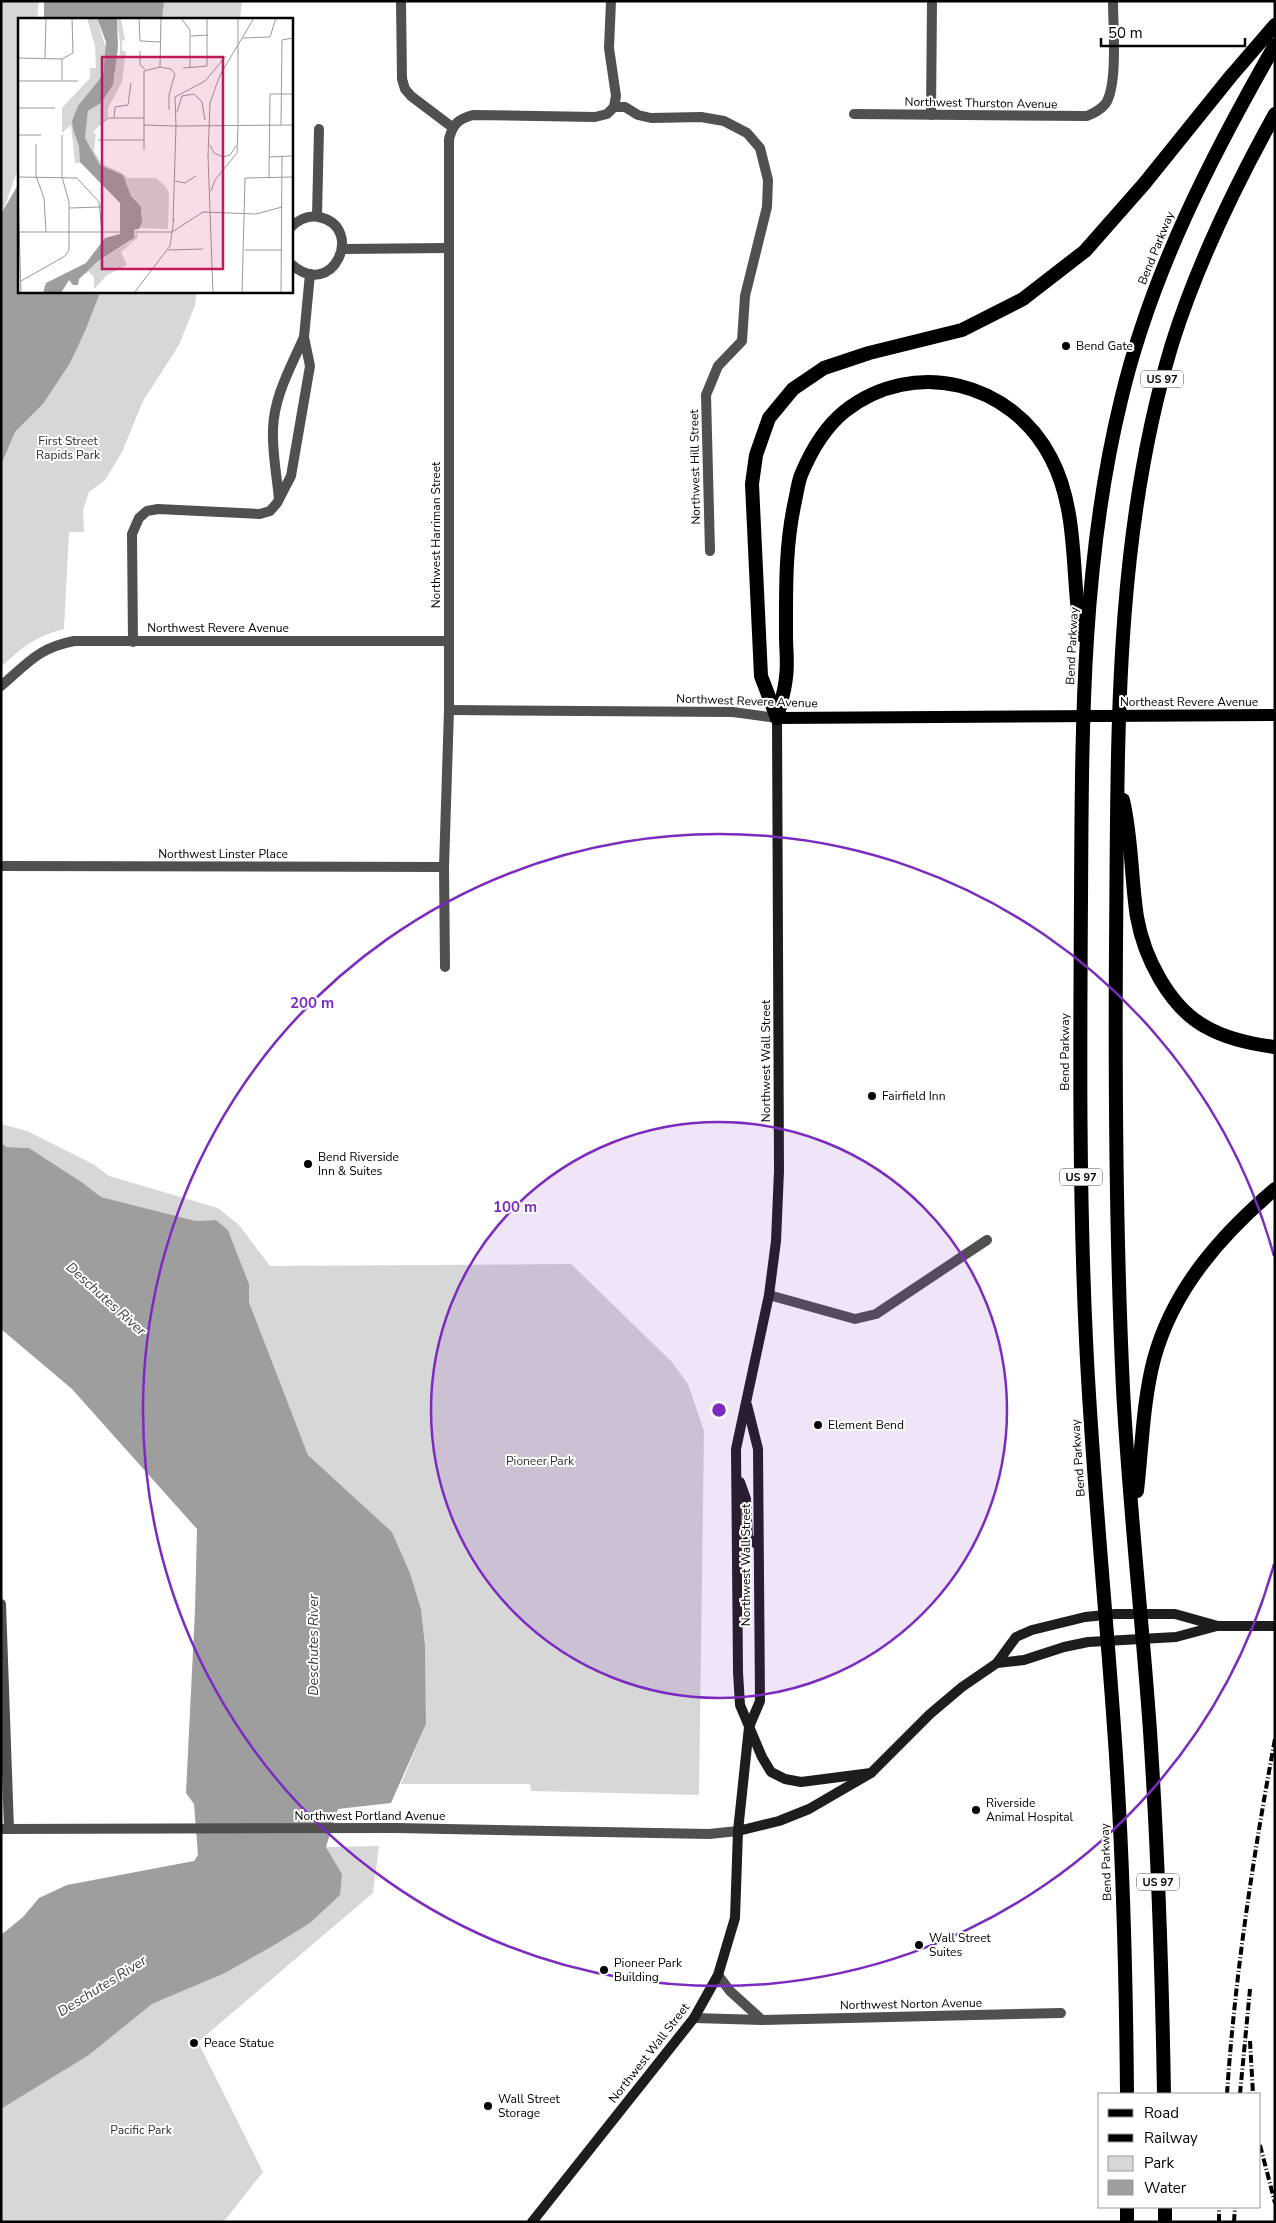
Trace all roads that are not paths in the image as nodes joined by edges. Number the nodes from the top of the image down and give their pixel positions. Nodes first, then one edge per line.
1 (401, 1) edge
2 (611, 1) edge
3 (932, 1) edge
4 (1112, 1) edge
5 (1275, 25) edge
6 (1275, 45) edge
7 (610, 111) junction
8 (854, 114) dead end
9 (1275, 114) edge
10 (931, 115) junction
11 (452, 126) junction
12 (319, 129) dead end
13 (317, 216) junction
14 (292, 227) edge
15 (448, 248) junction
16 (343, 249) junction
17 (292, 265) edge
18 (310, 274) junction
19 (304, 338) junction
20 (279, 500) junction
21 (710, 551) dead end
22 (449, 641) junction
23 (133, 642) junction
24 (1085, 659) junction
25 (1, 686) edge
26 (449, 710) junction
27 (1275, 715) edge
28 (1104, 716) joint
29 (777, 718) junction
30 (1118, 777) junction
31 (1, 866) edge
32 (444, 867) junction
33 (445, 968) dead end
34 (1275, 1047) edge
35 (1275, 1189) edge
36 (987, 1240) dead end
37 (768, 1295) junction
38 (746, 1402) junction
39 (736, 1474) junction
40 (1133, 1524) junction
41 (758, 1545) junction
42 (1, 1604) edge
43 (1218, 1626) junction
44 (1275, 1626) edge
45 (998, 1663) junction
46 (749, 1727) junction
47 (870, 1773) junction
48 (5, 1828) edge
49 (738, 1831) junction
50 (718, 1975) junction
51 (1061, 2013) dead end
52 (694, 2018) junction
53 (762, 2020) junction
54 (1127, 2093) edge
55 (1164, 2093) edge
56 (1127, 2208) edge
57 (1165, 2208) edge
58 (532, 2222) edge
59 (1127, 2222) edge
60 (1165, 2222) edge

1 - 11 street
2 - 7 street
3 - 10 street
4 - 10 street, Northwest Thurston Avenue
5 - 29 highway
6 - 24 highway, Bend Parkway / US 97
7 - 11 street
7 - 21 street, Northwest Hill Street
8 - 10 street, Northwest Thurston Avenue
9 - 30 highway, US 97
11 - 15 street, Northwest Harriman Street
12 - 13 street
13 - 14 street
13 - 16 street
15 - 16 street
15 - 22 street, Northwest Harriman Street
16 - 18 street
17 - 18 street
18 - 19 street
19 - 20 street
19 - 20 street
20 - 23 street
22 - 23 street, Northwest Revere Avenue
22 - 26 street, Northwest Harriman Street
23 - 25 street, Northwest Revere Avenue
24 - 29 highway
24 - 54 highway, Bend Parkway / US 97
26 - 29 street, Northwest Revere Avenue
26 - 32 street, Northwest Harriman Street
27 - 28 main road, Northeast Revere Avenue
28 - 29 main road, Northwest Revere Avenue
29 - 37 main road, Northwest Wall Street
30 - 34 highway
30 - 40 highway, US 97
31 - 32 street, Northwest Linster Place
32 - 33 street, Northwest Harriman Street
35 - 40 highway
36 - 37 street
37 - 38 main road, Northwest Wall Street
38 - 39 main road, Northwest Wall Street
38 - 41 main road, Northwest Wall Street
39 - 41 main road
39 - 46 main road, Northwest Wall Street
40 - 55 highway, US 97
41 - 46 main road, Northwest Wall Street
42 - 48 street
43 - 44 main road
43 - 45 main road
43 - 45 main road
45 - 47 main road
46 - 47 main road
46 - 49 main road, Northwest Wall Street
47 - 49 main road
48 - 49 street, Northwest Portland Avenue
49 - 50 main road, Northwest Wall Street
50 - 52 main road, Northwest Wall Street
50 - 53 street
51 - 53 street, Northwest Norton Avenue
52 - 53 street, Northwest Norton Avenue
52 - 58 main road, Northwest Wall Street
56 - 59 highway
57 - 60 highway

